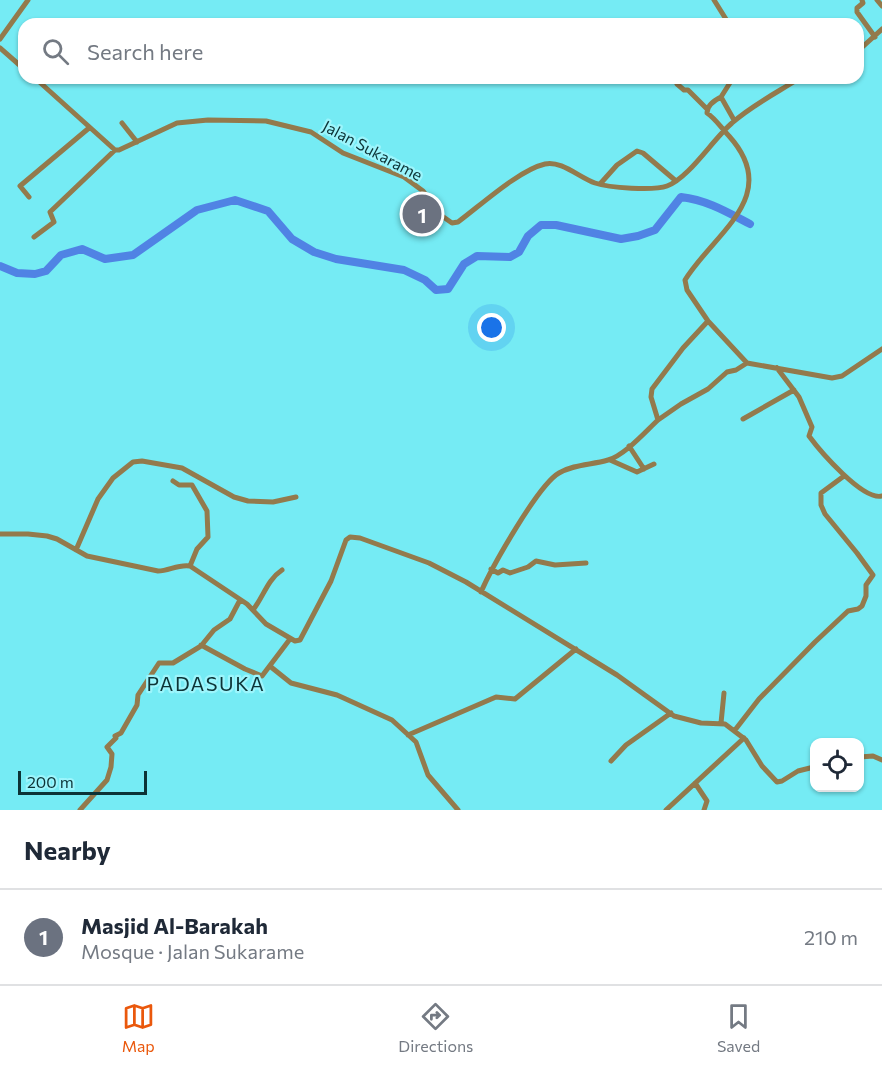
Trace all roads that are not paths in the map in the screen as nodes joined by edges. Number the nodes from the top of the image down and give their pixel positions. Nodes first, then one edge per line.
1 (28, 0) edge
2 (714, 0) edge
3 (862, 0) edge
4 (877, 0) edge
5 (882, 6) edge
6 (725, 18) edge
7 (861, 18) edge
8 (864, 22) edge
9 (882, 30) edge
10 (875, 37) junction
11 (0, 39) edge
12 (864, 46) edge
13 (0, 48) edge
14 (6, 54) junction
15 (0, 59) edge
16 (18, 64) edge
17 (41, 84) edge
18 (677, 84) dead end
19 (729, 84) edge
20 (791, 84) edge
21 (721, 97) junction
22 (707, 109) junction
23 (734, 120) junction
24 (122, 123) dead end
25 (89, 128) junction
26 (724, 130) junction
27 (137, 142) junction
28 (115, 150) junction
29 (676, 181) junction
30 (600, 184) junction
31 (29, 197) dead end
32 (34, 237) dead end
33 (708, 321) junction
34 (882, 349) edge
35 (747, 363) junction
36 (777, 368) junction
37 (794, 390) junction
38 (743, 419) dead end
39 (658, 420) junction
40 (629, 446) junction
41 (610, 460) junction
42 (654, 464) dead end
43 (644, 469) junction
44 (844, 476) junction
45 (173, 481) dead end
46 (882, 496) edge
47 (297, 497) dead end
48 (0, 534) edge
49 (76, 550) junction
50 (586, 563) dead end
51 (190, 566) junction
52 (491, 569) junction
53 (282, 570) dead end
54 (481, 592) junction
55 (240, 600) junction
56 (253, 610) junction
57 (290, 639) junction
58 (201, 645) junction
59 (576, 649) junction
60 (271, 667) junction
61 (724, 693) dead end
62 (671, 713) junction
63 (721, 723) junction
64 (735, 730) junction
65 (408, 735) junction
66 (744, 738) junction
67 (864, 757) edge
68 (611, 760) dead end
69 (882, 760) edge
70 (810, 768) edge
71 (695, 783) junction
72 (80, 810) edge
73 (458, 810) edge
74 (666, 810) edge
75 (704, 810) edge

1 - 11 street
2 - 6 street
3 - 7 street
4 - 5 street
8 - 10 street
9 - 10 street
10 - 12 street
13 - 14 street
14 - 15 street
14 - 16 street
17 - 25 street
18 - 22 street
19 - 21 street
20 - 23 street
21 - 22 street
21 - 23 street
22 - 26 street
23 - 26 street
24 - 27 street
25 - 28 street
25 - 31 street
26 - 29 street
26 - 33 street
27 - 28 street, Jalan Sukarame
27 - 30 street, Jalan Sukarame
28 - 32 street
29 - 30 street, Jalan Sukarame
29 - 30 street
33 - 35 street
33 - 39 street
34 - 36 street
35 - 36 street
35 - 39 street
36 - 37 street
37 - 38 street
37 - 44 street
39 - 40 street
40 - 41 street
40 - 43 street
41 - 43 street
41 - 52 street
42 - 43 street
44 - 46 street
44 - 64 street
45 - 51 street
47 - 49 street
48 - 49 street
49 - 51 street
50 - 52 street
51 - 55 street
52 - 54 street
53 - 56 street
54 - 57 street
54 - 59 street
55 - 56 street
55 - 58 street
56 - 57 street
57 - 60 street
58 - 60 street
58 - 72 street
59 - 62 street
59 - 65 street
60 - 65 street
61 - 63 street
62 - 63 street
62 - 68 street
63 - 64 street
64 - 66 street
65 - 73 street
66 - 70 street
66 - 71 street
67 - 69 street
71 - 74 street
71 - 75 street

